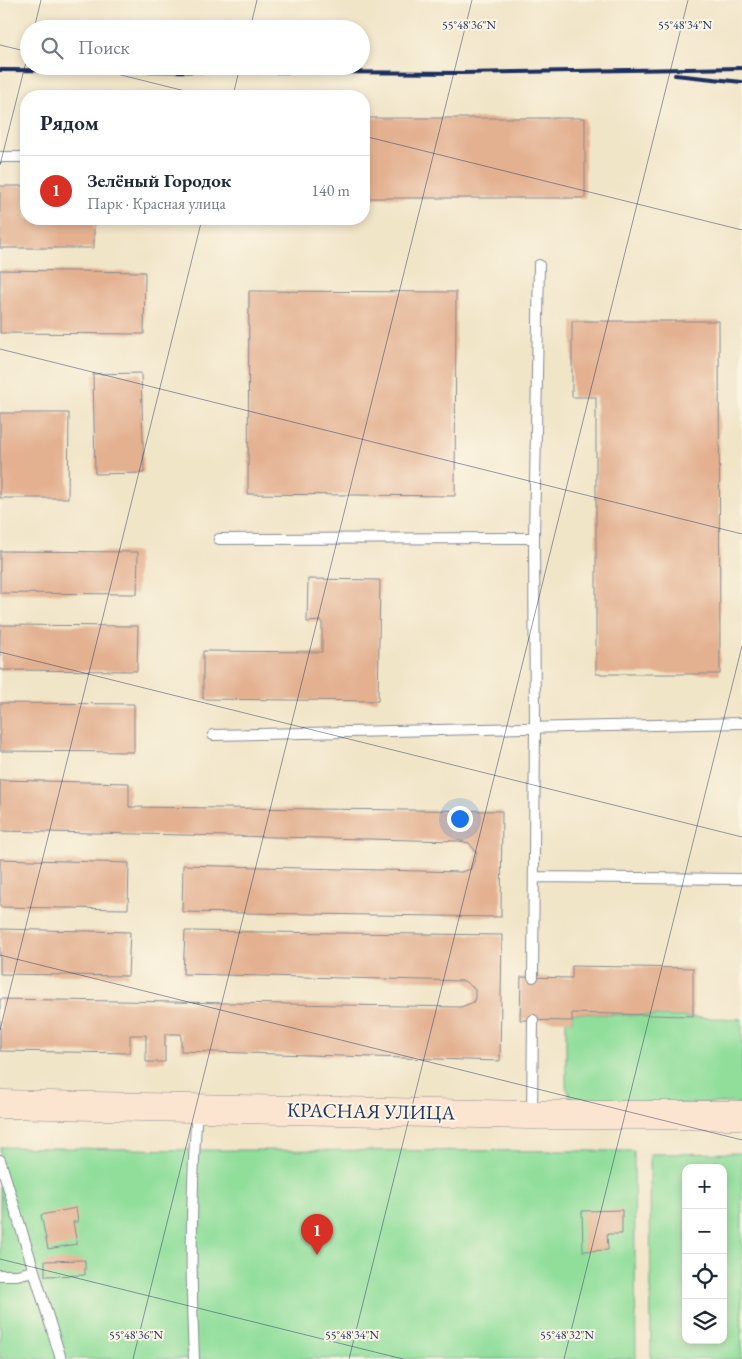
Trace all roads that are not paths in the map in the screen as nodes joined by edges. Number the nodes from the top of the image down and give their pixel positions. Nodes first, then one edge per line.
1 (0, 157) edge
2 (20, 157) edge
3 (539, 265) dead end
4 (534, 538) junction
5 (219, 539) dead end
6 (742, 723) edge
7 (535, 728) junction
8 (213, 735) dead end
9 (535, 877) junction
10 (742, 879) edge
11 (533, 977) dead end
12 (533, 1020) dead end
13 (0, 1104) edge
14 (197, 1107) junction
15 (532, 1115) junction
16 (742, 1116) edge
17 (0, 1160) edge
18 (33, 1271) junction
19 (0, 1275) edge
20 (62, 1359) edge
21 (194, 1359) edge

1 - 2 lane
3 - 4 lane
4 - 5 lane
4 - 7 lane
6 - 7 lane
7 - 8 lane
7 - 9 lane
9 - 10 lane
9 - 11 lane
12 - 15 lane
13 - 14 main road, КРАСНАЯ УЛИЦА
14 - 15 main road, КРАСНАЯ УЛИЦА
14 - 21 lane
15 - 16 main road, КРАСНАЯ УЛИЦА
17 - 18 lane
18 - 19 lane
18 - 20 lane

